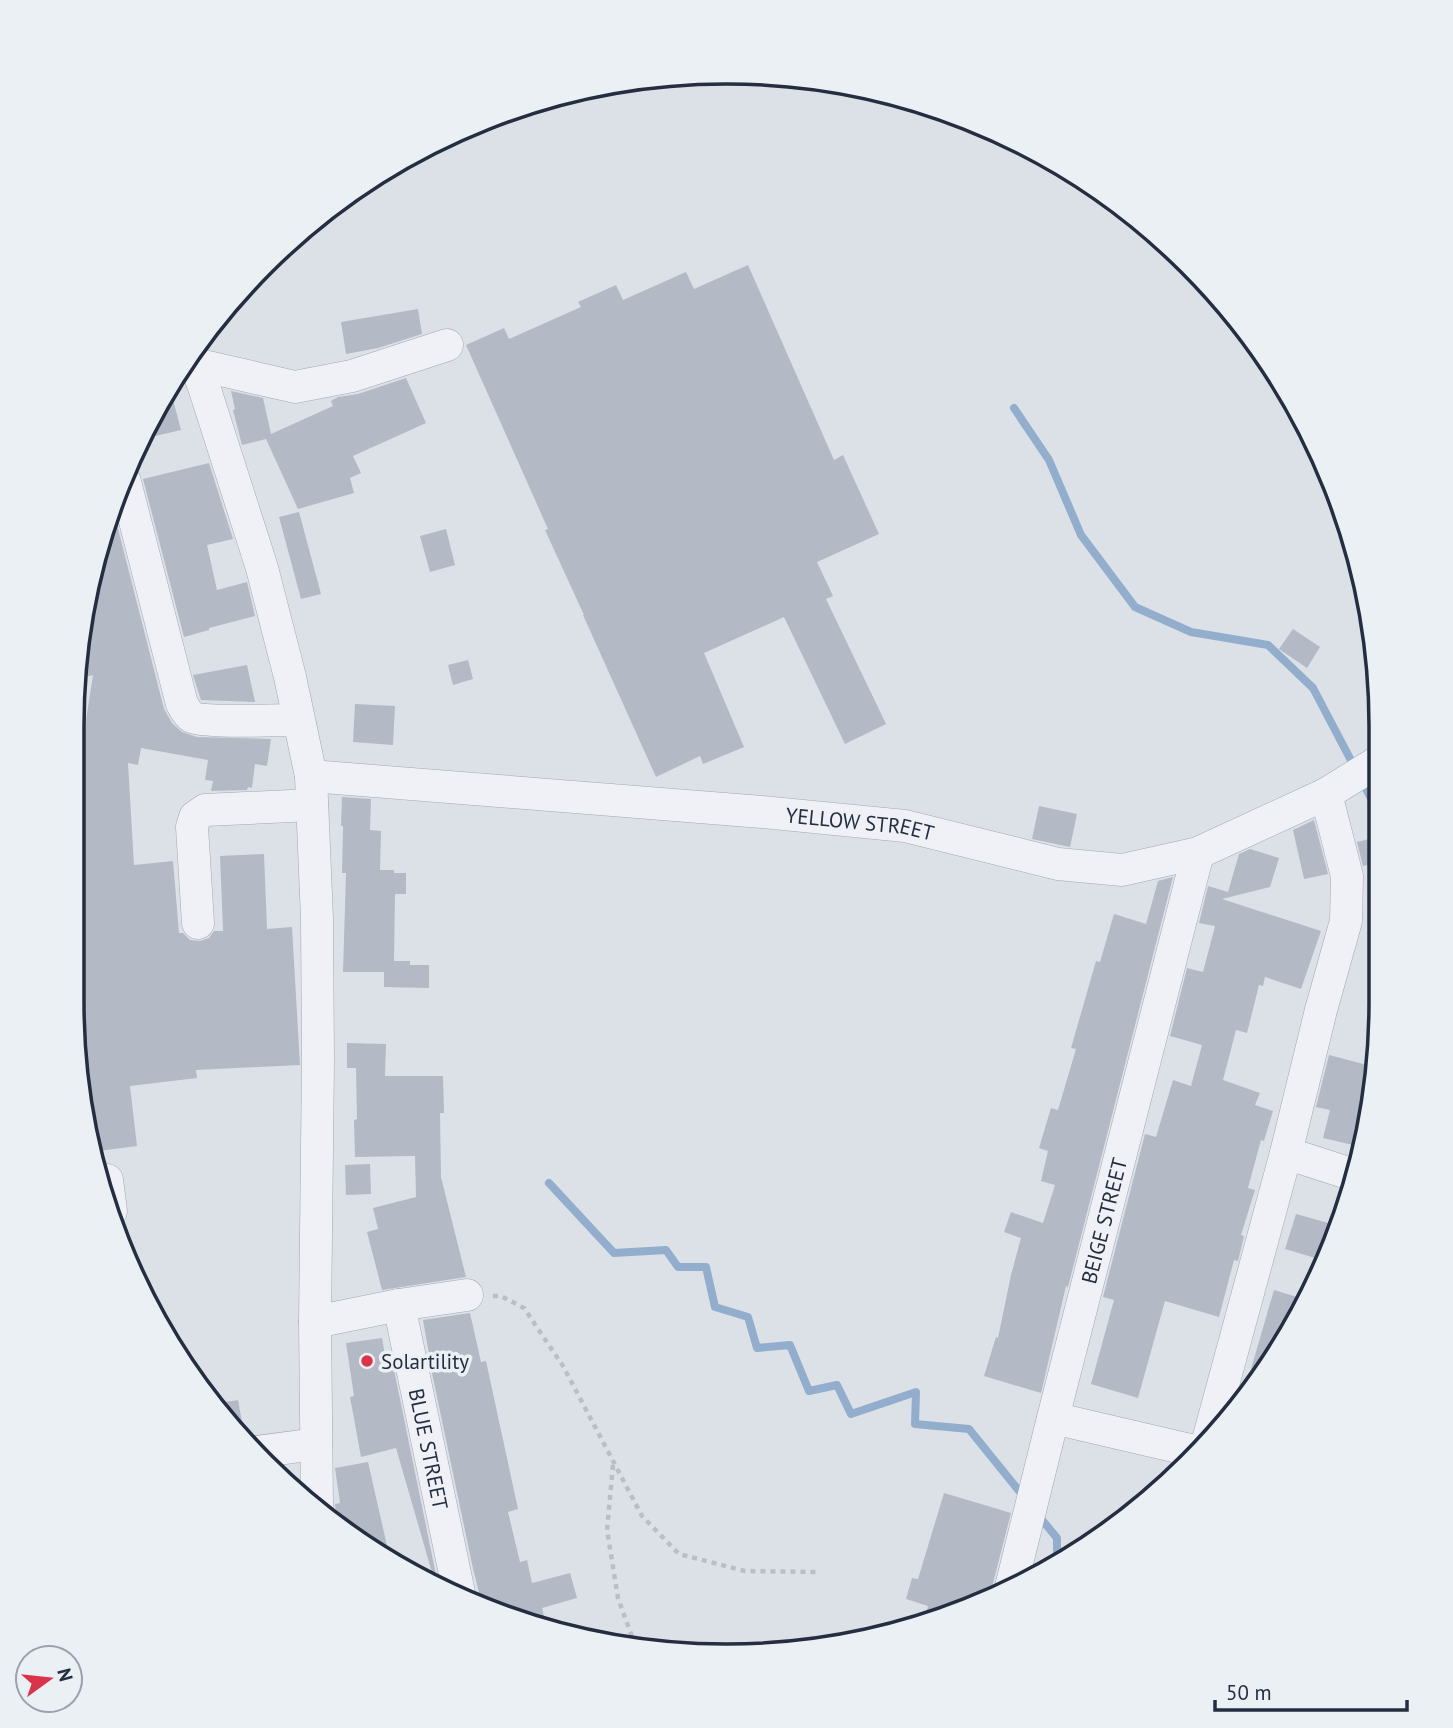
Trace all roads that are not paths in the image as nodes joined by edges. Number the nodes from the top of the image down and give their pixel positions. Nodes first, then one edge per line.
1 (447, 345) dead end
2 (195, 372) edge
3 (128, 494) edge
4 (298, 720) junction
5 (1369, 767) edge
6 (311, 790) junction
7 (1331, 791) junction
8 (1198, 853) junction
9 (198, 923) dead end
10 (1286, 1153) junction
11 (1346, 1172) edge
12 (467, 1296) road end
13 (399, 1305) junction
14 (315, 1322) junction
15 (1052, 1418) junction
16 (1213, 1421) edge
17 (316, 1444) junction
18 (1187, 1449) edge
19 (267, 1451) edge
20 (317, 1496) edge
21 (1014, 1577) edge
22 (457, 1585) edge

1 - 2 street
2 - 4 street
3 - 4 street
4 - 6 street
5 - 7 street, YELLOW STREET
6 - 8 street, YELLOW STREET
6 - 9 street, YELLOW STREET
6 - 14 street
7 - 8 street, YELLOW STREET
7 - 10 street
8 - 15 street, BEIGE STREET
10 - 11 street
10 - 16 street
12 - 13 street
13 - 14 street
13 - 22 street, BLUE STREET
14 - 17 street
15 - 18 street
15 - 21 street, BEIGE STREET
17 - 19 street
17 - 20 street

